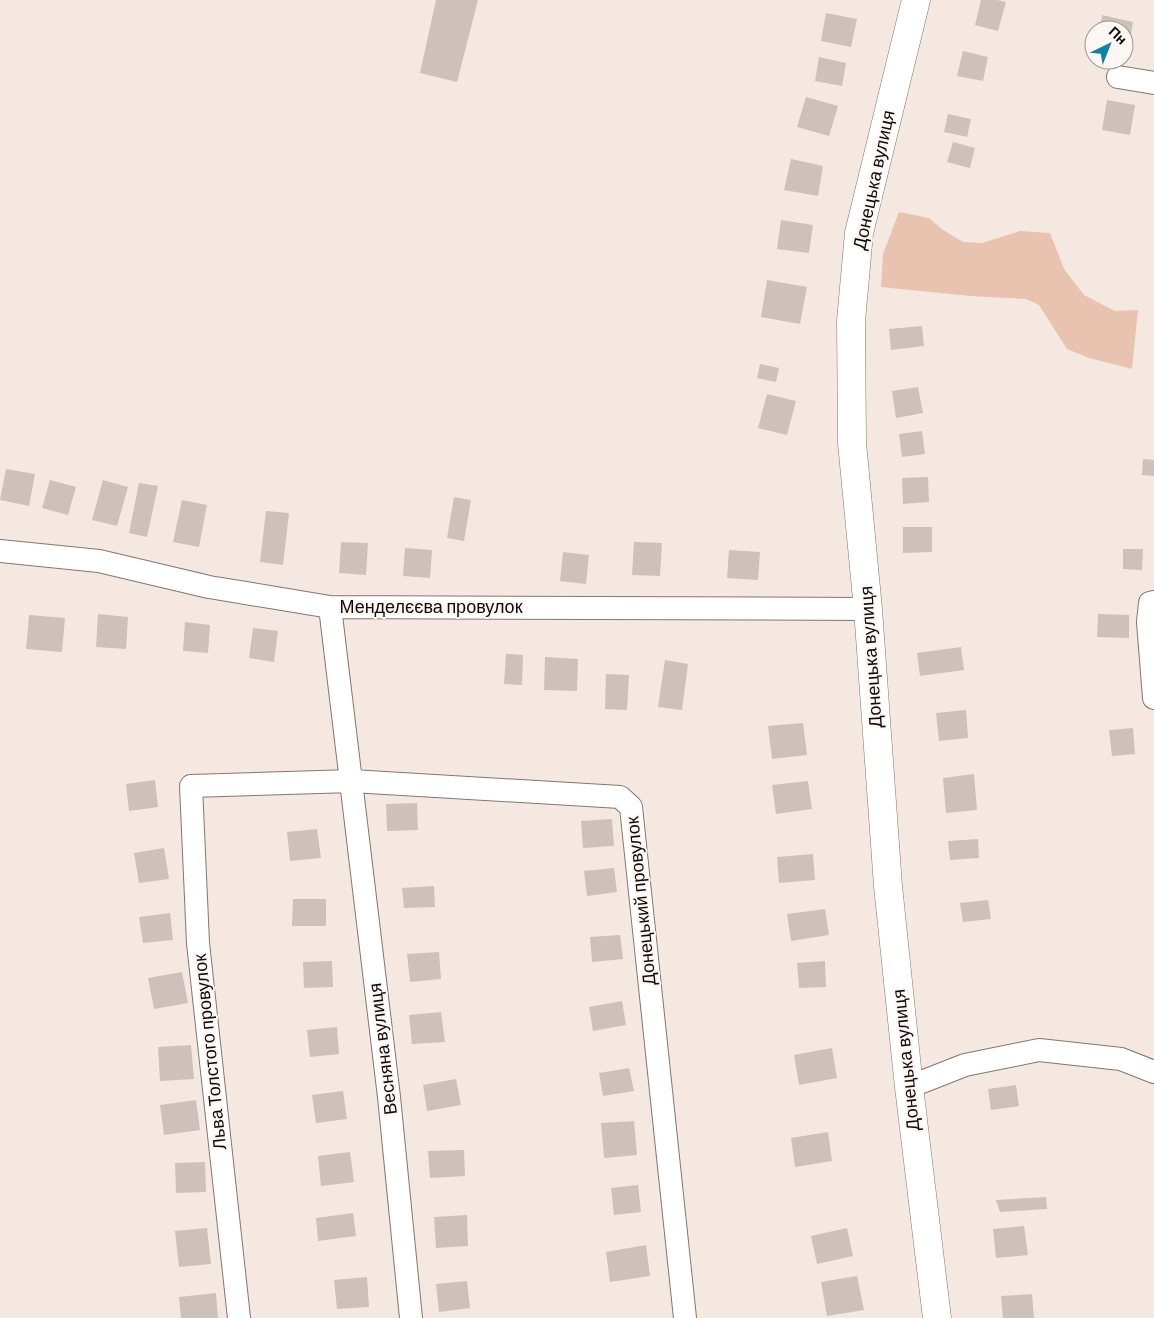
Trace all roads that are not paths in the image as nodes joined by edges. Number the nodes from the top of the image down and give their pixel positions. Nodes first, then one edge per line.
1 (916, 0) edge
2 (1118, 77) dead end
3 (1154, 83) edge
4 (0, 551) edge
5 (1154, 602) edge
6 (330, 607) junction
7 (868, 609) junction
8 (1154, 698) edge
9 (352, 781) junction
10 (191, 786) joint
11 (1154, 1072) edge
12 (908, 1087) junction
13 (239, 1318) edge
14 (411, 1318) edge
15 (685, 1318) edge
16 (937, 1318) edge

1 - 7 main road, Донецька вулиця
2 - 3 street
4 - 6 street, Менделєєва провулок
5 - 8 street
6 - 7 street, Менделєєва провулок
6 - 9 street, Весняна вулиця
7 - 12 main road, Донецька вулиця
9 - 10 street, Донецький провулок
9 - 14 street, Весняна вулиця
9 - 15 street, Донецький провулок
10 - 13 street, Льва Толстого провулок
11 - 12 street
12 - 16 main road, Донецька вулиця

